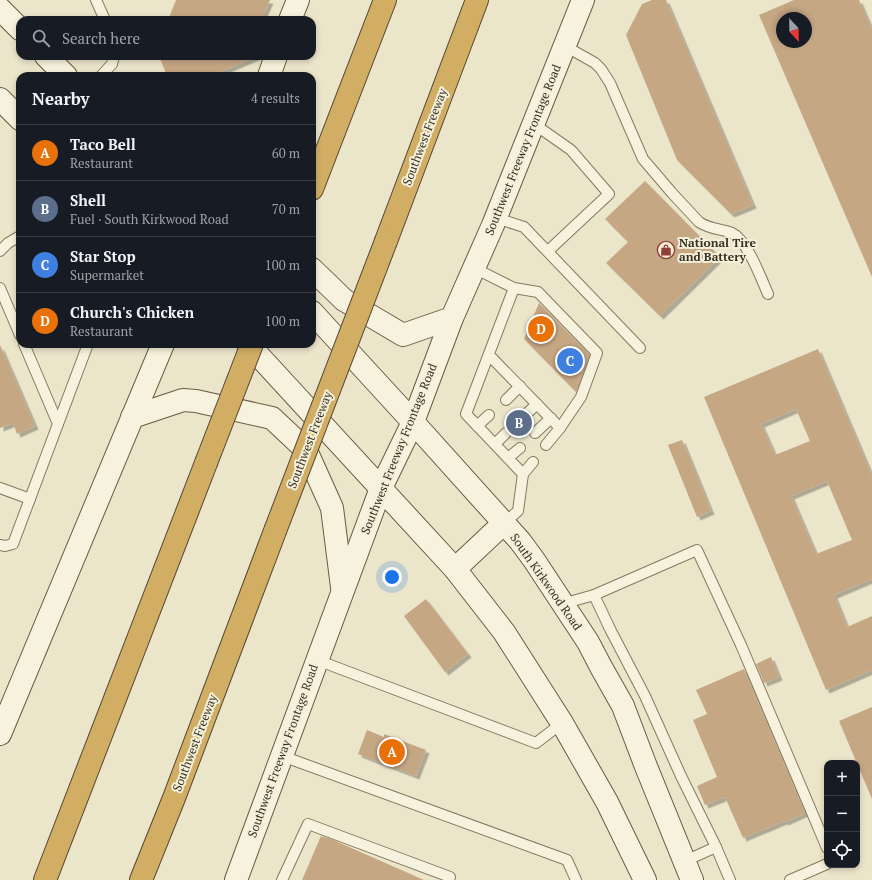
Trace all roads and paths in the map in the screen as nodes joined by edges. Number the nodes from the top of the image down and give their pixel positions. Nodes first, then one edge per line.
1 (96, 0) edge
2 (298, 0) edge
3 (385, 0) edge
4 (477, 0) edge
5 (583, 0) edge
6 (0, 9) edge
7 (103, 16) edge
8 (292, 16) edge
9 (16, 25) edge
10 (0, 29) edge
11 (16, 39) edge
12 (565, 46) junction
13 (50, 60) edge
14 (113, 60) edge
15 (275, 60) edge
16 (62, 72) edge
17 (105, 72) edge
18 (270, 72) edge
19 (0, 99) edge
20 (16, 115) edge
21 (534, 124) junction
22 (316, 180) edge
23 (496, 218) junction
24 (16, 238) edge
25 (0, 250) edge
26 (548, 252) junction
27 (474, 268) junction
28 (316, 273) edge
29 (0, 288) edge
30 (514, 288) junction
31 (768, 294) dead end
32 (316, 316) edge
33 (452, 318) junction
34 (16, 326) edge
35 (26, 348) edge
36 (86, 348) edge
37 (161, 348) edge
38 (250, 348) edge
39 (252, 348) edge
40 (640, 348) dead end
41 (489, 354) junction
42 (520, 386) junction
43 (506, 400) dead end
44 (536, 404) junction
45 (489, 415) dead end
46 (132, 417) junction
47 (522, 418) dead end
48 (551, 418) junction
49 (413, 422) junction
50 (58, 424) junction
51 (477, 426) junction
52 (560, 428) junction
53 (506, 433) dead end
54 (535, 433) dead end
55 (495, 444) junction
56 (546, 445) dead end
57 (520, 448) dead end
58 (508, 458) junction
59 (533, 462) dead end
60 (523, 474) junction
61 (0, 488) edge
62 (381, 488) junction
63 (30, 498) junction
64 (504, 523) junction
65 (0, 545) edge
66 (456, 569) junction
67 (342, 591) junction
68 (594, 595) junction
69 (562, 604) junction
70 (317, 660) junction
71 (562, 723) junction
72 (0, 734) edge
73 (282, 756) junction
74 (824, 841) edge
75 (716, 847) junction
76 (824, 865) edge
77 (688, 871) edge
78 (452, 879) edge
79 (45, 880) edge
80 (141, 880) edge
81 (236, 880) edge
82 (282, 880) edge
83 (576, 880) edge
84 (645, 880) edge
85 (730, 880) edge
86 (790, 880) edge

1 - 7 lane
2 - 8 main road
3 - 22 highway
4 - 80 highway, Southwest Freeway, bridge
5 - 12 main road, Southwest Freeway Frontage Road
6 - 9 main road
10 - 11 main road
12 - 21 main road, Southwest Freeway Frontage Road
12 - 31 lane
13 - 16 main road
14 - 17 lane
15 - 18 main road
19 - 20 main road
21 - 23 main road, Southwest Freeway Frontage Road
21 - 26 lane
23 - 26 lane
23 - 27 main road, Southwest Freeway Frontage Road
24 - 25 lane
26 - 40 lane
27 - 30 lane
27 - 33 main road, Southwest Freeway Frontage Road
28 - 33 main road
29 - 34 lane
30 - 41 lane
30 - 52 lane
32 - 49 main road, South Kirkwood Road
33 - 49 main road, Southwest Freeway Frontage Road
35 - 50 lane
36 - 50 lane
37 - 46 main road
38 - 79 highway, bridge
39 - 62 main road
41 - 42 lane
41 - 51 lane
42 - 43 lane
42 - 44 lane
44 - 47 lane
44 - 48 lane
45 - 51 lane
46 - 67 main road
46 - 72 main road
48 - 52 lane
48 - 54 lane
49 - 62 main road, Southwest Freeway Frontage Road
49 - 64 main road, South Kirkwood Road
50 - 63 lane
51 - 55 lane
52 - 56 lane
53 - 55 lane
55 - 58 lane
57 - 58 lane
58 - 60 lane
59 - 60 lane
60 - 64 lane
61 - 63 lane
62 - 66 main road
62 - 67 main road, Southwest Freeway Frontage Road
63 - 65 lane
64 - 66 main road
64 - 69 main road, South Kirkwood Road
66 - 71 main road
67 - 70 main road, Southwest Freeway Frontage Road
68 - 69 lane
68 - 74 lane
68 - 75 lane
69 - 77 main road, South Kirkwood Road
70 - 71 lane
70 - 73 main road, Southwest Freeway Frontage Road
71 - 84 main road
73 - 81 main road, Southwest Freeway Frontage Road
73 - 83 lane
75 - 77 lane
75 - 85 lane
76 - 86 lane
78 - 82 lane

